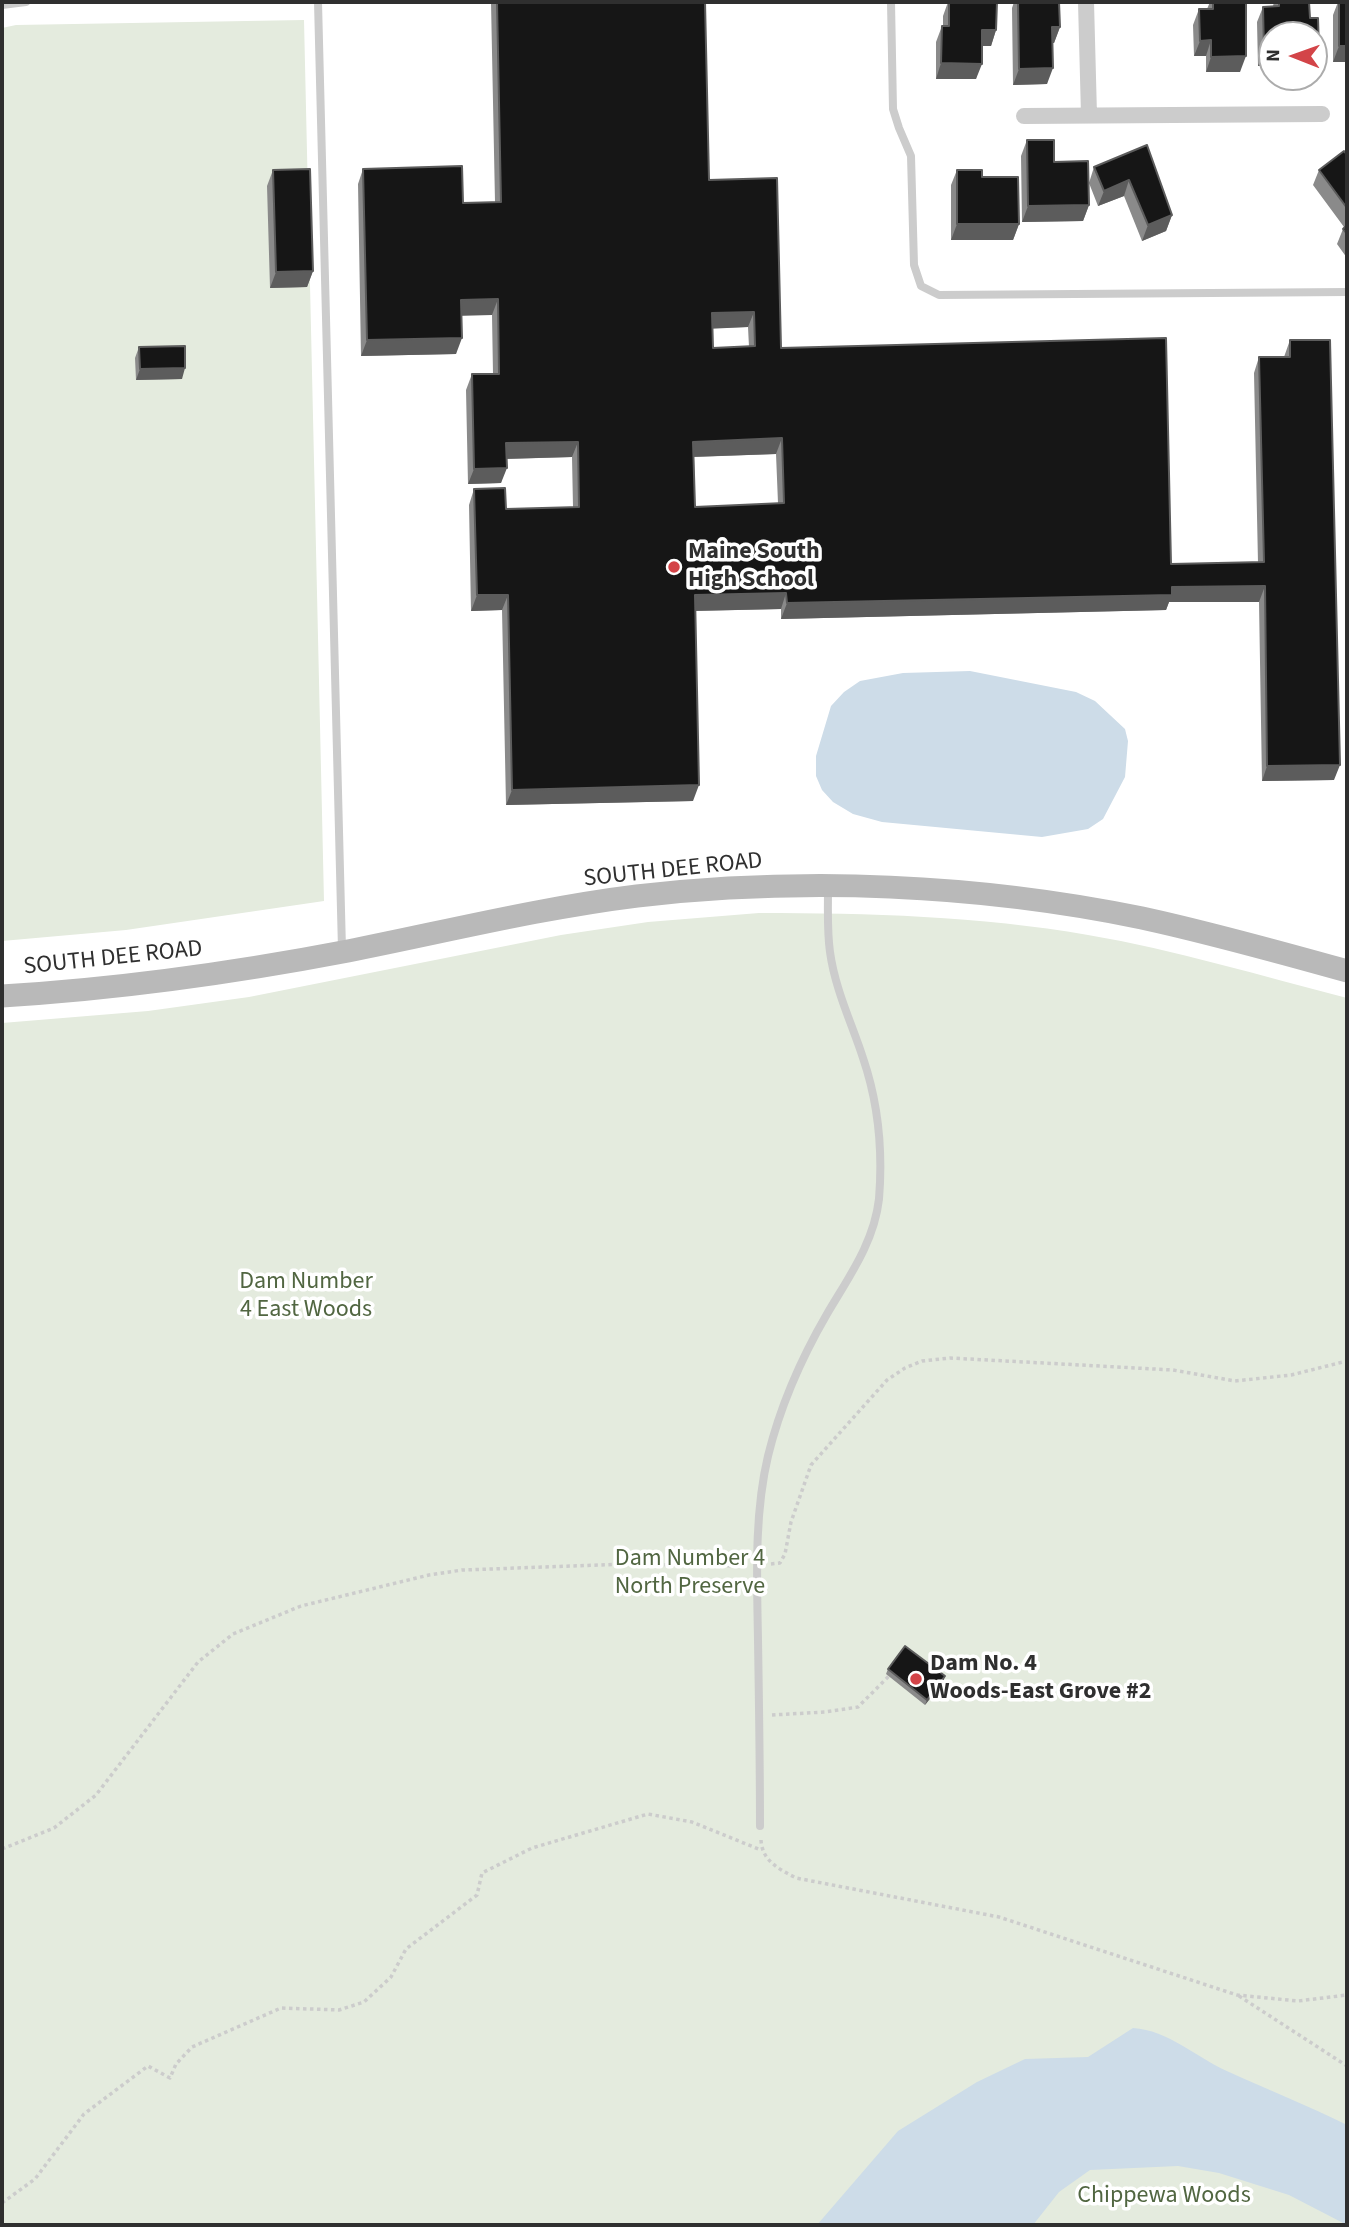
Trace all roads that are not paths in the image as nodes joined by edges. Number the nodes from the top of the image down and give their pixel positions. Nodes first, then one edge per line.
1 (26, 2) edge
2 (318, 2) edge
3 (891, 2) edge
4 (1086, 2) edge
5 (2, 5) edge
6 (1322, 114) dead end
7 (1089, 115) junction
8 (1024, 116) dead end
9 (1347, 292) edge
10 (828, 886) junction
11 (342, 952) junction
12 (1347, 971) edge
13 (2, 996) edge
14 (760, 1826) road end

1 - 5 lane
2 - 11 lane
3 - 9 lane
4 - 7 street
6 - 7 street
7 - 8 street
10 - 11 main road, SOUTH DEE ROAD
10 - 12 main road, SOUTH DEE ROAD
10 - 14 lane
11 - 13 main road, SOUTH DEE ROAD

